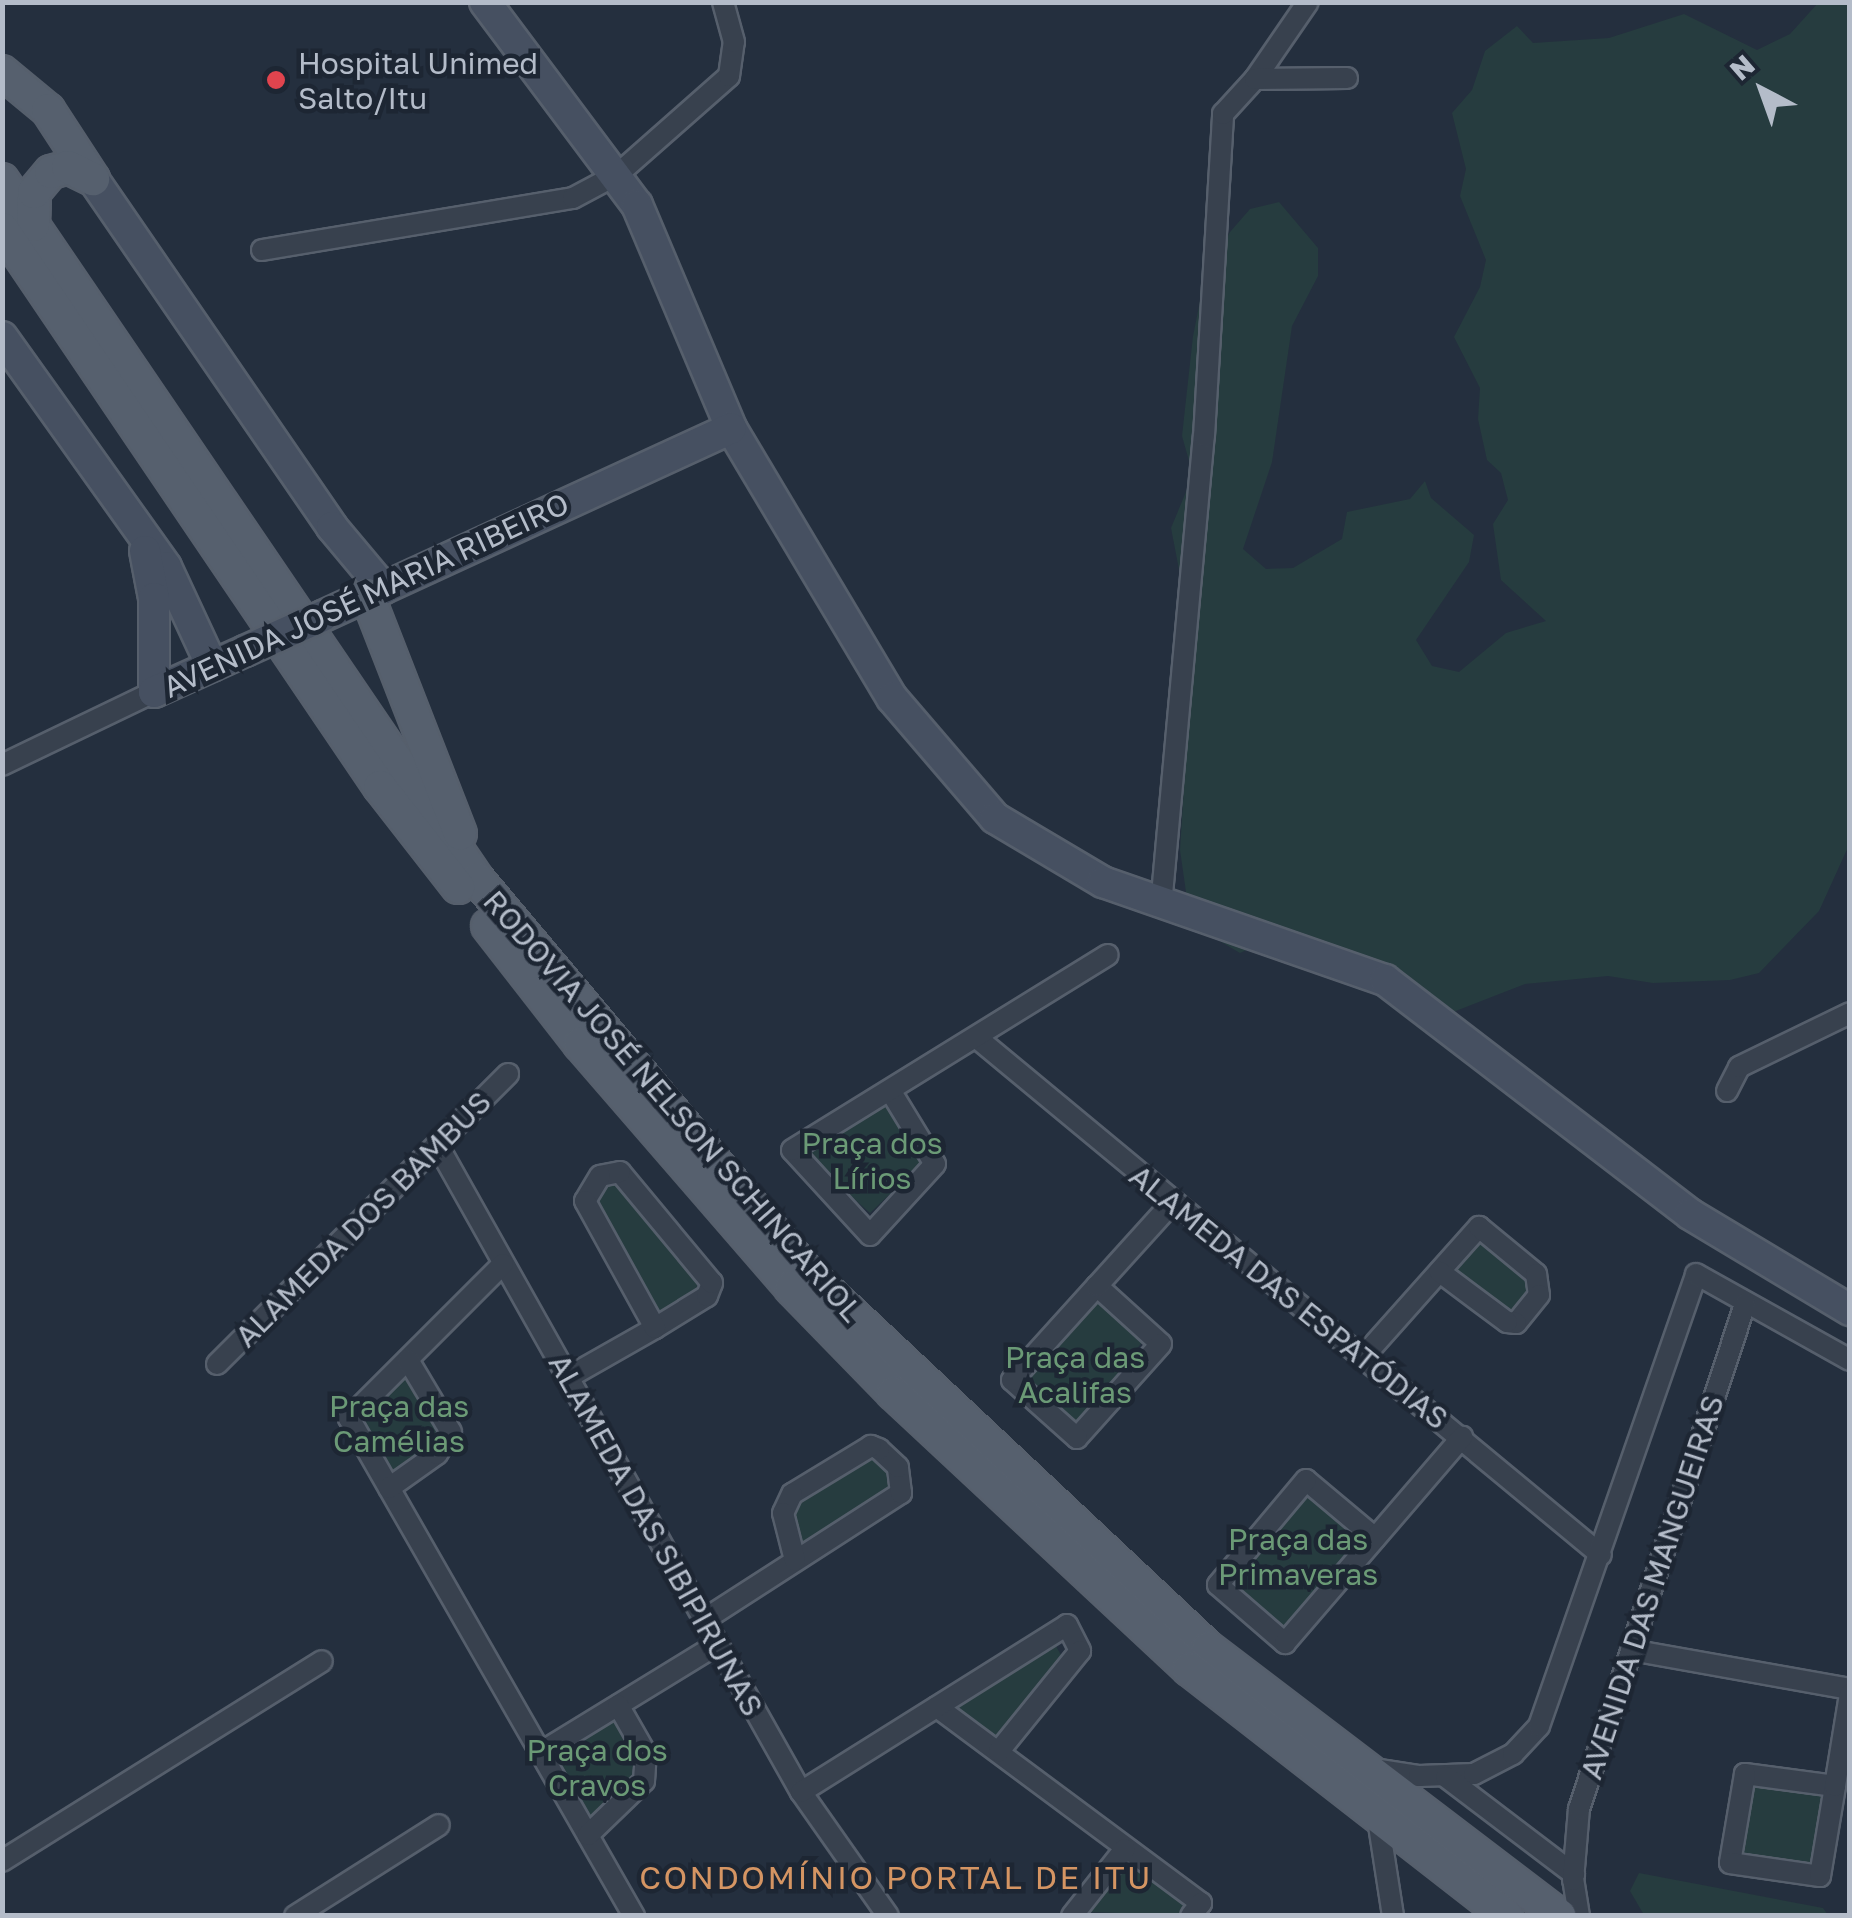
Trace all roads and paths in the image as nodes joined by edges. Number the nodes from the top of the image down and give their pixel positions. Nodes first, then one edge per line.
1 (485, 2) edge
2 (723, 2) edge
3 (1308, 2) edge
4 (2, 72) edge
5 (1347, 78) dead end
6 (1255, 79) junction
7 (618, 174) junction
8 (93, 179) junction
9 (2, 180) edge
10 (18, 227) edge
11 (262, 250) dead end
12 (2, 337) edge
13 (731, 428) junction
14 (135, 524) junction
15 (332, 527) junction
16 (353, 602) junction
17 (212, 666) junction
18 (154, 692) junction
19 (2, 765) edge
20 (477, 879) junction
21 (1160, 906) junction
22 (1108, 955) dead end
23 (1850, 1013) edge
24 (977, 1038) junction
25 (508, 1074) dead end
26 (1727, 1090) dead end
27 (891, 1092) junction
28 (438, 1146) junction
29 (1171, 1204) junction
30 (503, 1264) junction
31 (1440, 1272) junction
32 (1097, 1286) junction
33 (1745, 1304) junction
34 (1850, 1310) edge
35 (655, 1328) junction
36 (1364, 1356) junction
37 (408, 1360) junction
38 (1850, 1360) edge
39 (217, 1364) dead end
40 (567, 1378) junction
41 (1462, 1437) junction
42 (389, 1488) junction
43 (1376, 1538) junction
44 (1601, 1555) junction
45 (795, 1560) junction
46 (706, 1618) junction
47 (718, 1644) junction
48 (1630, 1650) junction
49 (322, 1661) dead end
50 (1850, 1691) edge
51 (618, 1705) junction
52 (937, 1707) junction
53 (999, 1751) junction
54 (540, 1752) junction
55 (1361, 1767) junction
56 (1446, 1777) junction
57 (1835, 1786) junction
58 (801, 1792) junction
59 (1378, 1819) junction
60 (439, 1825) dead end
61 (588, 1835) junction
62 (1125, 1849) junction
63 (2, 1861) edge
64 (1574, 1874) junction
65 (1196, 1909) edge
66 (1078, 1914) edge
67 (1394, 1915) edge
68 (295, 1916) edge
69 (634, 1916) edge
70 (888, 1916) edge
71 (1506, 1916) edge
72 (1560, 1916) edge
73 (1579, 1916) edge

1 - 7 main road
2 - 7 street
3 - 6 street
4 - 8 main road
5 - 6 street
6 - 21 street
7 - 11 street
7 - 13 main road
8 - 10 main road
8 - 15 main road
9 - 10 main road, RODOVIA JOSÉ NELSON SCHINCARIOL
10 - 20 main road, RODOVIA JOSÉ NELSON SCHINCARIOL
10 - 59 main road, RODOVIA JOSÉ NELSON SCHINCARIOL
12 - 14 main road
13 - 16 main road, AVENIDA JOSÉ MARIA RIBEIRO
13 - 21 main road
14 - 17 main road
14 - 18 main road
15 - 16 main road
15 - 16 main road
16 - 17 main road, AVENIDA JOSÉ MARIA RIBEIRO, bridge
16 - 20 main road
17 - 18 main road, AVENIDA JOSÉ MARIA RIBEIRO
18 - 19 street, AVENIDA JOSÉ MARIA RIBEIRO
20 - 55 main road, RODOVIA JOSÉ NELSON SCHINCARIOL
21 - 34 main road
22 - 24 street
23 - 26 street
24 - 27 street
24 - 29 street, ALAMEDA DAS ESPATÓDIAS
25 - 28 street, ALAMEDA DOS BAMBUS
27 - 27 street
28 - 30 street, ALAMEDA DAS SIBIPIRUNAS
28 - 39 street, ALAMEDA DOS BAMBUS
29 - 32 street
29 - 36 street, ALAMEDA DAS ESPATÓDIAS
30 - 37 street
30 - 40 street, ALAMEDA DAS SIBIPIRUNAS
31 - 31 street
31 - 36 street
32 - 32 street
33 - 38 street
33 - 44 street, AVENIDA DAS MANGUEIRAS
33 - 48 street, AVENIDA DAS MANGUEIRAS
35 - 35 street
35 - 40 street
36 - 41 street, ALAMEDA DAS ESPATÓDIAS
37 - 42 street
37 - 42 street
40 - 46 street, ALAMEDA DAS SIBIPIRUNAS
41 - 43 street
41 - 44 street, ALAMEDA DAS ESPATÓDIAS
42 - 54 street
43 - 43 street
44 - 56 street, AVENIDA DAS MANGUEIRAS
45 - 45 street
45 - 46 street
46 - 47 street, ALAMEDA DAS SIBIPIRUNAS
47 - 51 street
47 - 58 street, ALAMEDA DAS SIBIPIRUNAS
48 - 50 street
48 - 64 street, AVENIDA DAS MANGUEIRAS
49 - 63 street
50 - 57 street
51 - 54 street
51 - 61 street
52 - 53 street
52 - 53 street
52 - 58 street
53 - 62 street
54 - 61 street
55 - 56 street, AVENIDA DAS MANGUEIRAS
55 - 72 main road, RODOVIA JOSÉ NELSON SCHINCARIOL
56 - 64 street
57 - 57 street
58 - 70 street, ALAMEDA DAS SIBIPIRUNAS
59 - 67 street
59 - 71 main road, RODOVIA JOSÉ NELSON SCHINCARIOL
60 - 68 street
61 - 69 street
62 - 65 street
62 - 66 street
64 - 73 street, AVENIDA DAS MANGUEIRAS

